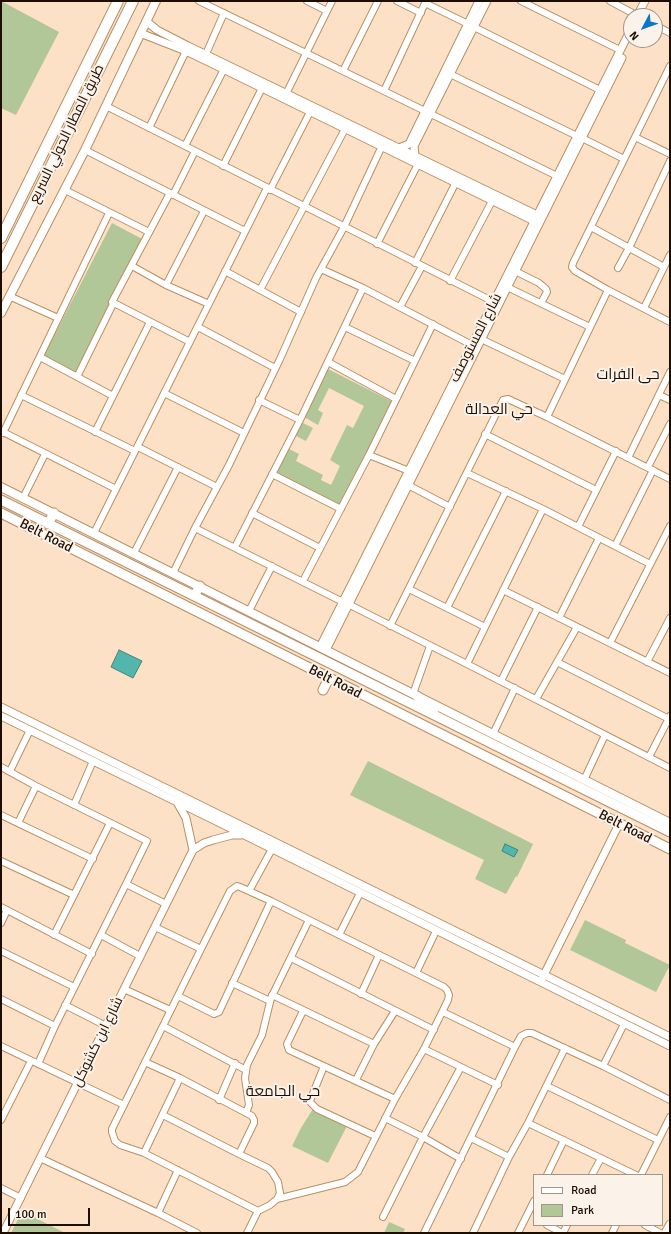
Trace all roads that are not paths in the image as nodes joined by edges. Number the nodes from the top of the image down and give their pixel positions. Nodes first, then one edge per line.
1 (118, 1) edge
2 (133, 1) edge
3 (156, 1) edge
4 (199, 1) edge
5 (307, 1) edge
6 (332, 1) edge
7 (378, 1) edge
8 (397, 1) edge
9 (479, 1) edge
10 (486, 1) edge
11 (521, 1) edge
12 (610, 1) edge
13 (426, 2) edge
14 (211, 4) edge
15 (623, 8) edge
16 (113, 11) junction
17 (328, 11) junction
18 (224, 13) junction
19 (421, 13) junction
20 (125, 17) junction
21 (146, 21) junction
22 (471, 25) junction
23 (105, 28) junction
24 (157, 30) junction
25 (140, 33) junction
26 (116, 35) junction
27 (154, 38) junction
28 (623, 44) edge
29 (626, 48) edge
30 (620, 50) junction
31 (186, 51) junction
32 (306, 53) junction
33 (206, 54) junction
34 (216, 62) junction
35 (670, 66) edge
36 (224, 69) junction
37 (344, 71) junction
38 (450, 74) junction
39 (664, 78) junction
40 (670, 81) edge
41 (262, 88) junction
42 (600, 90) junction
43 (384, 91) junction
44 (286, 94) junction
45 (106, 106) junction
46 (310, 112) junction
47 (428, 112) junction
48 (590, 116) junction
49 (346, 126) junction
50 (149, 128) junction
51 (579, 137) junction
52 (635, 137) junction
53 (411, 145) junction
54 (185, 146) junction
55 (382, 146) junction
56 (399, 148) junction
57 (85, 150) junction
58 (195, 151) junction
59 (670, 154) edge
60 (415, 156) junction
61 (624, 159) junction
62 (670, 161) edge
63 (418, 164) junction
64 (566, 164) junction
65 (223, 166) junction
66 (557, 176) junction
67 (456, 182) junction
68 (268, 189) junction
69 (65, 190) junction
70 (171, 194) junction
71 (494, 198) junction
72 (304, 207) junction
73 (204, 211) junction
74 (109, 213) junction
75 (536, 218) junction
76 (344, 227) junction
77 (591, 227) junction
78 (245, 231) junction
79 (150, 232) junction
80 (1, 238) edge
81 (377, 244) junction
82 (629, 248) junction
83 (670, 255) edge
84 (415, 263) junction
85 (132, 266) junction
86 (422, 266) junction
87 (1, 267) edge
88 (618, 268) dead end
89 (664, 268) junction
90 (321, 269) junction
91 (225, 271) junction
92 (515, 272) junction
93 (450, 280) junction
94 (166, 285) junction
95 (507, 287) junction
96 (363, 288) junction
97 (260, 290) junction
98 (608, 290) junction
99 (9, 296) junction
100 (494, 302) junction
101 (541, 303) junction
102 (113, 304) junction
103 (209, 304) junction
104 (400, 307) junction
105 (644, 308) junction
106 (301, 312) junction
107 (1, 313) edge
108 (58, 318) junction
109 (150, 322) junction
110 (670, 322) edge
111 (433, 324) junction
112 (345, 326) junction
113 (198, 327) junction
114 (590, 327) junction
115 (481, 339) junction
116 (190, 342) junction
117 (472, 345) junction
118 (40, 357) junction
119 (415, 361) junction
120 (328, 362) junction
121 (275, 368) junction
122 (670, 372) edge
123 (461, 374) junction
124 (77, 377) junction
125 (565, 379) junction
126 (164, 393) junction
127 (20, 395) junction
128 (659, 395) junction
129 (113, 396) junction
130 (396, 399) junction
131 (259, 400) junction
132 (670, 400) edge
133 (547, 417) junction
134 (300, 420) junction
135 (670, 424) edge
136 (2, 432) edge
137 (95, 432) junction
138 (244, 433) junction
139 (485, 434) junction
140 (136, 449) junction
141 (616, 451) junction
142 (45, 454) junction
143 (369, 454) junction
144 (628, 458) junction
145 (178, 467) junction
146 (650, 469) junction
147 (409, 471) junction
148 (467, 473) junction
149 (272, 474) junction
150 (670, 479) edge
151 (408, 485) junction
152 (1, 486) edge
153 (217, 487) junction
154 (116, 489) junction
155 (596, 490) junction
156 (506, 491) junction
157 (23, 498) junction
158 (1, 500) edge
159 (450, 507) junction
160 (341, 509) junction
161 (543, 509) junction
162 (1, 513) edge
163 (54, 513) junction
164 (252, 514) junction
165 (389, 517) junction
166 (48, 524) junction
167 (578, 527) junction
168 (670, 527) edge
169 (195, 528) junction
170 (94, 533) junction
171 (599, 538) junction
172 (615, 546) junction
173 (235, 547) junction
174 (320, 548) junction
175 (134, 553) junction
176 (650, 564) junction
177 (272, 566) junction
178 (173, 573) junction
179 (303, 581) junction
180 (200, 586) junction
181 (409, 589) junction
182 (503, 590) junction
183 (194, 596) junction
184 (346, 603) junction
185 (538, 607) junction
186 (447, 608) junction
187 (249, 611) junction
188 (559, 618) junction
189 (670, 618) edge
190 (248, 624) junction
191 (390, 626) junction
192 (577, 627) junction
193 (485, 628) junction
194 (270, 634) junction
195 (243, 635) junction
196 (610, 643) junction
197 (264, 646) junction
198 (430, 646) junction
199 (323, 648) junction
200 (557, 662) junction
201 (647, 662) junction
202 (467, 664) junction
203 (670, 674) edge
204 (329, 678) junction
205 (501, 681) junction
206 (515, 688) junction
207 (323, 690) dead end
208 (415, 695) junction
209 (536, 699) junction
210 (1, 707) edge
211 (1, 716) edge
212 (669, 718) edge
213 (441, 719) junction
214 (30, 730) junction
215 (493, 734) junction
216 (605, 734) junction
217 (63, 742) junction
218 (649, 757) junction
219 (93, 761) junction
220 (532, 765) junction
221 (1, 767) edge
222 (670, 768) edge
223 (10, 771) junction
224 (553, 775) junction
225 (526, 777) junction
226 (584, 780) junction
227 (36, 786) junction
228 (548, 788) junction
229 (176, 801) junction
230 (74, 805) junction
231 (1, 815) edge
232 (18, 823) junction
233 (110, 823) junction
234 (619, 824) junction
235 (668, 827) edge
236 (244, 835) junction
237 (272, 849) junction
238 (670, 849) edge
239 (193, 850) junction
240 (93, 859) junction
241 (1, 861) edge
242 (325, 871) junction
243 (126, 884) junction
244 (249, 891) junction
245 (360, 893) junction
246 (74, 895) junction
247 (271, 901) junction
248 (166, 904) junction
249 (1, 907) edge
250 (7, 910) junction
251 (310, 920) junction
252 (1, 923) edge
253 (155, 927) junction
254 (436, 931) junction
255 (54, 934) junction
256 (101, 935) junction
257 (340, 935) junction
258 (200, 949) junction
259 (1, 951) edge
260 (92, 954) junction
261 (379, 955) junction
262 (140, 956) junction
263 (291, 958) junction
264 (416, 973) junction
265 (544, 975) junction
266 (540, 982) junction
267 (232, 983) junction
268 (74, 988) junction
269 (124, 989) junction
270 (361, 994) junction
271 (178, 996) junction
272 (271, 998) junction
273 (1, 999) edge
274 (65, 1005) junction
275 (170, 1010) junction
276 (303, 1011) junction
277 (395, 1011) junction
278 (443, 1012) junction
279 (624, 1024) junction
280 (55, 1026) junction
281 (106, 1026) junction
282 (163, 1026) junction
283 (434, 1030) junction
284 (670, 1037) edge
285 (374, 1044) junction
286 (1, 1046) edge
287 (670, 1046) edge
288 (515, 1047) junction
289 (565, 1048) junction
290 (424, 1049) junction
291 (31, 1061) junction
292 (145, 1062) junction
293 (235, 1063) junction
294 (38, 1064) junction
295 (324, 1066) junction
296 (603, 1066) junction
297 (461, 1067) junction
298 (246, 1070) junction
299 (180, 1078) junction
300 (356, 1080) junction
301 (78, 1083) junction
302 (498, 1085) junction
303 (547, 1086) junction
304 (395, 1099) junction
305 (219, 1100) junction
306 (670, 1100) edge
307 (124, 1105) junction
308 (246, 1113) junction
309 (163, 1115) junction
310 (670, 1117) edge
311 (385, 1118) junction
312 (1, 1120) edge
313 (528, 1123) junction
314 (376, 1136) junction
315 (423, 1137) junction
316 (471, 1138) junction
317 (564, 1140) junction
318 (658, 1140) junction
319 (144, 1153) junction
320 (239, 1154) junction
321 (509, 1157) junction
322 (40, 1158) junction
323 (601, 1158) junction
324 (461, 1159) junction
325 (178, 1170) junction
326 (547, 1174) edge
327 (593, 1174) edge
328 (634, 1174) edge
329 (641, 1174) edge
330 (1, 1188) edge
331 (21, 1198) junction
332 (277, 1199) junction
333 (533, 1203) edge
334 (258, 1211) junction
335 (158, 1213) junction
336 (527, 1215) junction
337 (383, 1217) dead end
338 (533, 1218) edge
339 (670, 1224) edge
340 (549, 1226) edge
341 (647, 1226) edge
342 (3, 1233) edge
343 (198, 1233) edge
344 (248, 1233) edge
345 (424, 1233) edge
346 (474, 1233) edge
347 (518, 1233) edge
348 (563, 1233) edge
349 (660, 1233) edge
350 (665, 1233) edge

1 - 16 highway, طريق المطار الحولي السريع
2 - 20 highway, طريق المطار الحولي السريع
3 - 21 main road
4 - 14 street
5 - 17 street
6 - 17 street
7 - 37 street
8 - 19 street
9 - 22 street
10 - 22 street
11 - 30 street
12 - 15 street
13 - 19 street
13 - 22 street
14 - 18 street
16 - 20 highway
16 - 23 highway, طريق المطار الحولي السريع
17 - 32 street
18 - 32 street
18 - 33 street
19 - 43 street
20 - 26 highway, طريق المطار الحولي السريع
21 - 24 street
21 - 25 main road
22 - 38 street
22 - 42 street
22 - 47 street
23 - 26 highway
23 - 80 highway, طريق المطار الحولي السريع
24 - 27 street
24 - 33 street
25 - 27 street
25 - 45 main road
26 - 87 highway, طريق المطار الحولي السريع
27 - 31 street
28 - 30 street, شارع المستوصف
29 - 48 street, شارع المستوصف
30 - 42 street, شارع المستوصف
31 - 34 street
31 - 50 street
32 - 37 street
32 - 44 street
33 - 34 street
34 - 36 street
34 - 44 street
35 - 39 street
36 - 41 street
36 - 54 street
37 - 43 street
38 - 47 street
38 - 51 street
39 - 40 street
39 - 52 street
41 - 46 street
41 - 65 street
42 - 48 street, شارع المستوصف
43 - 47 street
44 - 49 street
45 - 50 street
45 - 57 main road
46 - 49 street
46 - 68 street
47 - 53 street
47 - 66 street
48 - 51 street, شارع المستوصف
49 - 55 street
49 - 56 street
49 - 72 street
50 - 54 street
51 - 61 street
51 - 64 street, شارع المستوصف
52 - 59 street
52 - 61 street
53 - 56 street
53 - 60 street
54 - 58 street
55 - 63 street
55 - 76 street
56 - 60 street
57 - 69 main road
57 - 70 street
58 - 65 street
58 - 70 street
60 - 71 street
61 - 77 street
62 - 82 street
63 - 67 street
63 - 81 street
64 - 66 street, شارع المستوصف
64 - 92 street, شارع المستوصف
65 - 68 street
66 - 75 street, شارع المستوصف
67 - 71 street
67 - 84 street
68 - 72 street
68 - 78 street
69 - 74 street
69 - 99 main road
70 - 73 street
70 - 79 street
71 - 75 street
71 - 93 street
72 - 76 street
72 - 97 street
73 - 78 street
73 - 94 street
74 - 79 street
74 - 108 street
75 - 100 street, شارع المستوصف
76 - 81 street
76 - 90 street
77 - 82 street
77 - 98 street
78 - 91 street
79 - 85 street
81 - 84 street
82 - 88 street
82 - 89 street
83 - 89 street
84 - 86 street
85 - 94 street
85 - 102 street
86 - 93 street
86 - 104 street
89 - 105 street
90 - 96 street
90 - 106 street
91 - 97 street
91 - 103 street
92 - 95 street, شارع المستوصف
92 - 101 street
93 - 100 street
94 - 103 street
95 - 101 street
95 - 115 street, شارع المستوصف
96 - 104 street
96 - 112 street
97 - 106 street
98 - 105 street
98 - 114 street
99 - 107 main road
99 - 108 street
100 - 117 street, شارع المستوصف
101 - 114 street
102 - 109 street
102 - 124 street
103 - 113 street
104 - 111 street
105 - 110 street
106 - 121 street
108 - 118 street
109 - 116 street
109 - 129 street
111 - 117 street
111 - 119 street
112 - 119 street
112 - 120 street
113 - 116 street
113 - 121 street
114 - 125 street
115 - 123 street, شارع المستوصف
115 - 125 street
116 - 126 street
117 - 123 street, شارع المستوصف
118 - 124 street
118 - 127 street
119 - 130 street
120 - 130 street
120 - 134 street
121 - 131 street
122 - 128 street
123 - 147 street, شارع المستوصف
123 - 151 street, شارع المستوصف
124 - 129 street
125 - 133 street
126 - 138 street
126 - 140 street
127 - 136 street
127 - 137 street
128 - 132 street
128 - 144 street
129 - 137 street
130 - 143 street
131 - 134 street
131 - 138 street
133 - 139 street
133 - 141 street
134 - 149 street
135 - 146 street
136 - 142 street
137 - 140 street
138 - 153 street
139 - 148 street
139 - 155 street
140 - 145 street
140 - 154 street
141 - 144 street
141 - 155 street
142 - 154 street
142 - 157 street
143 - 147 street
143 - 160 street
144 - 146 street
145 - 153 street
145 - 175 street
146 - 150 street
146 - 172 street
147 - 165 street, شارع المستوصف
148 - 156 street
148 - 159 street
149 - 160 street
149 - 164 street
151 - 159 street
151 - 165 street, شارع المستوصف
152 - 157 main road
153 - 169 street
154 - 170 street
155 - 167 street
156 - 161 street
156 - 186 street
157 - 163 main road
158 - 166 main road, Belt Road
159 - 181 street
160 - 174 street
161 - 167 street
161 - 182 street
162 - 195 main road, Belt Road
163 - 166 main road
163 - 170 main road
164 - 173 street
164 - 174 street
165 - 184 street, شارع المستوصف
166 - 183 main road, Belt Road
167 - 171 street
168 - 176 street
169 - 173 street
169 - 178 street
170 - 175 main road
171 - 172 street
171 - 188 street
172 - 176 street
173 - 177 street
174 - 179 street
175 - 178 main road
176 - 196 street
177 - 179 street
177 - 187 street
178 - 180 main road
179 - 184 street
180 - 183 main road
180 - 187 main road
181 - 186 street
181 - 191 street
182 - 185 street
182 - 193 street
183 - 190 main road, Belt Road
184 - 191 street
184 - 199 street, شارع المستوصف
185 - 188 street
185 - 205 street
186 - 193 street
187 - 199 main road
188 - 192 street
189 - 201 street
190 - 194 main road, Belt Road
190 - 195 main road
191 - 198 street
192 - 196 street
192 - 200 street
193 - 202 street
194 - 197 main road
194 - 213 main road, Belt Road
195 - 197 main road, Belt Road
196 - 201 street
197 - 204 main road, Belt Road
198 - 202 street
198 - 208 street
199 - 208 main road
200 - 209 street
200 - 212 street
201 - 203 street
202 - 205 street
204 - 207 main road
204 - 225 main road, Belt Road
205 - 206 street
206 - 209 street
206 - 215 street
208 - 213 main road
208 - 215 main road
209 - 216 street
210 - 217 street
211 - 214 street
212 - 218 street
213 - 220 main road, Belt Road
214 - 217 street
214 - 223 street
215 - 226 main road
216 - 218 street
216 - 226 street
217 - 219 street
217 - 242 street
218 - 222 street
219 - 229 street
219 - 230 street
220 - 224 main road, Belt Road
220 - 225 main road
221 - 223 street
223 - 227 street
224 - 228 main road
224 - 235 main road, Belt Road
225 - 228 main road, Belt Road
226 - 235 main road
227 - 230 street
227 - 232 street
228 - 234 main road, Belt Road
229 - 236 street
229 - 239 street
230 - 233 street
231 - 232 street
232 - 240 street
233 - 240 street
233 - 243 street
234 - 238 main road, Belt Road
234 - 265 street
236 - 237 street
236 - 239 street
237 - 242 street
237 - 244 street
239 - 248 street, شارع ابن كشوكل
240 - 246 street
241 - 246 street
242 - 245 street
242 - 265 street
243 - 248 street
243 - 256 street
244 - 247 street
244 - 258 street
245 - 254 street
245 - 257 street
246 - 255 street
247 - 251 street
247 - 267 street
248 - 253 street, شارع ابن كشوكل
249 - 250 street
250 - 252 street
250 - 255 street
251 - 257 street
251 - 263 street
253 - 258 street
253 - 262 street, شارع ابن كشوكل
254 - 264 street
254 - 266 street
255 - 260 street
256 - 260 street
256 - 262 street
257 - 261 street
258 - 271 street
259 - 268 street
260 - 268 street
261 - 264 street
261 - 270 street
262 - 269 street, شارع ابن كشوكل
263 - 270 street
263 - 272 street
264 - 278 street
265 - 266 street
265 - 284 street
266 - 279 street
267 - 271 street
267 - 272 street
268 - 274 street
269 - 275 street
269 - 281 street, شارع ابن كشوكل
270 - 277 street
271 - 275 street
272 - 276 street
272 - 298 street
273 - 280 street
274 - 280 street
274 - 281 street
275 - 282 street
276 - 285 street
276 - 295 street
277 - 283 street
277 - 285 street
278 - 283 street
278 - 288 street
279 - 287 street
279 - 296 street
280 - 294 street
281 - 301 street, شارع ابن كشوكل
282 - 292 street
282 - 293 street
283 - 290 street
285 - 300 street
286 - 291 street
288 - 289 street
288 - 302 street
289 - 296 street
289 - 303 street
290 - 297 street
290 - 304 street
291 - 294 street
291 - 312 street
292 - 299 street
292 - 307 street
293 - 298 street
293 - 305 street
294 - 301 street
295 - 300 street
295 - 314 street
296 - 306 street
297 - 302 street
297 - 315 street
298 - 308 street
299 - 305 street
299 - 309 street
300 - 304 street
301 - 307 street
301 - 322 street, شارع ابن كشوكل
302 - 316 street
303 - 313 street
303 - 318 street
304 - 311 street
305 - 308 street
307 - 319 street
308 - 320 street
309 - 319 street
309 - 320 street
310 - 318 street
311 - 314 street
311 - 315 street
313 - 317 street
313 - 321 street
314 - 332 street
315 - 324 street
315 - 337 street
316 - 321 street
316 - 324 street
317 - 323 street
317 - 326 street
318 - 329 street
319 - 325 street
320 - 332 street
321 - 346 street
322 - 331 street, شارع ابن كشوكل
322 - 335 street
323 - 327 street
323 - 328 street
324 - 345 street
325 - 334 street
325 - 335 street
330 - 331 street
331 - 342 street, شارع ابن كشوكل
332 - 334 street
333 - 336 street
334 - 344 street
335 - 343 street
336 - 338 street
336 - 347 street
339 - 350 street
340 - 348 street
341 - 349 street

